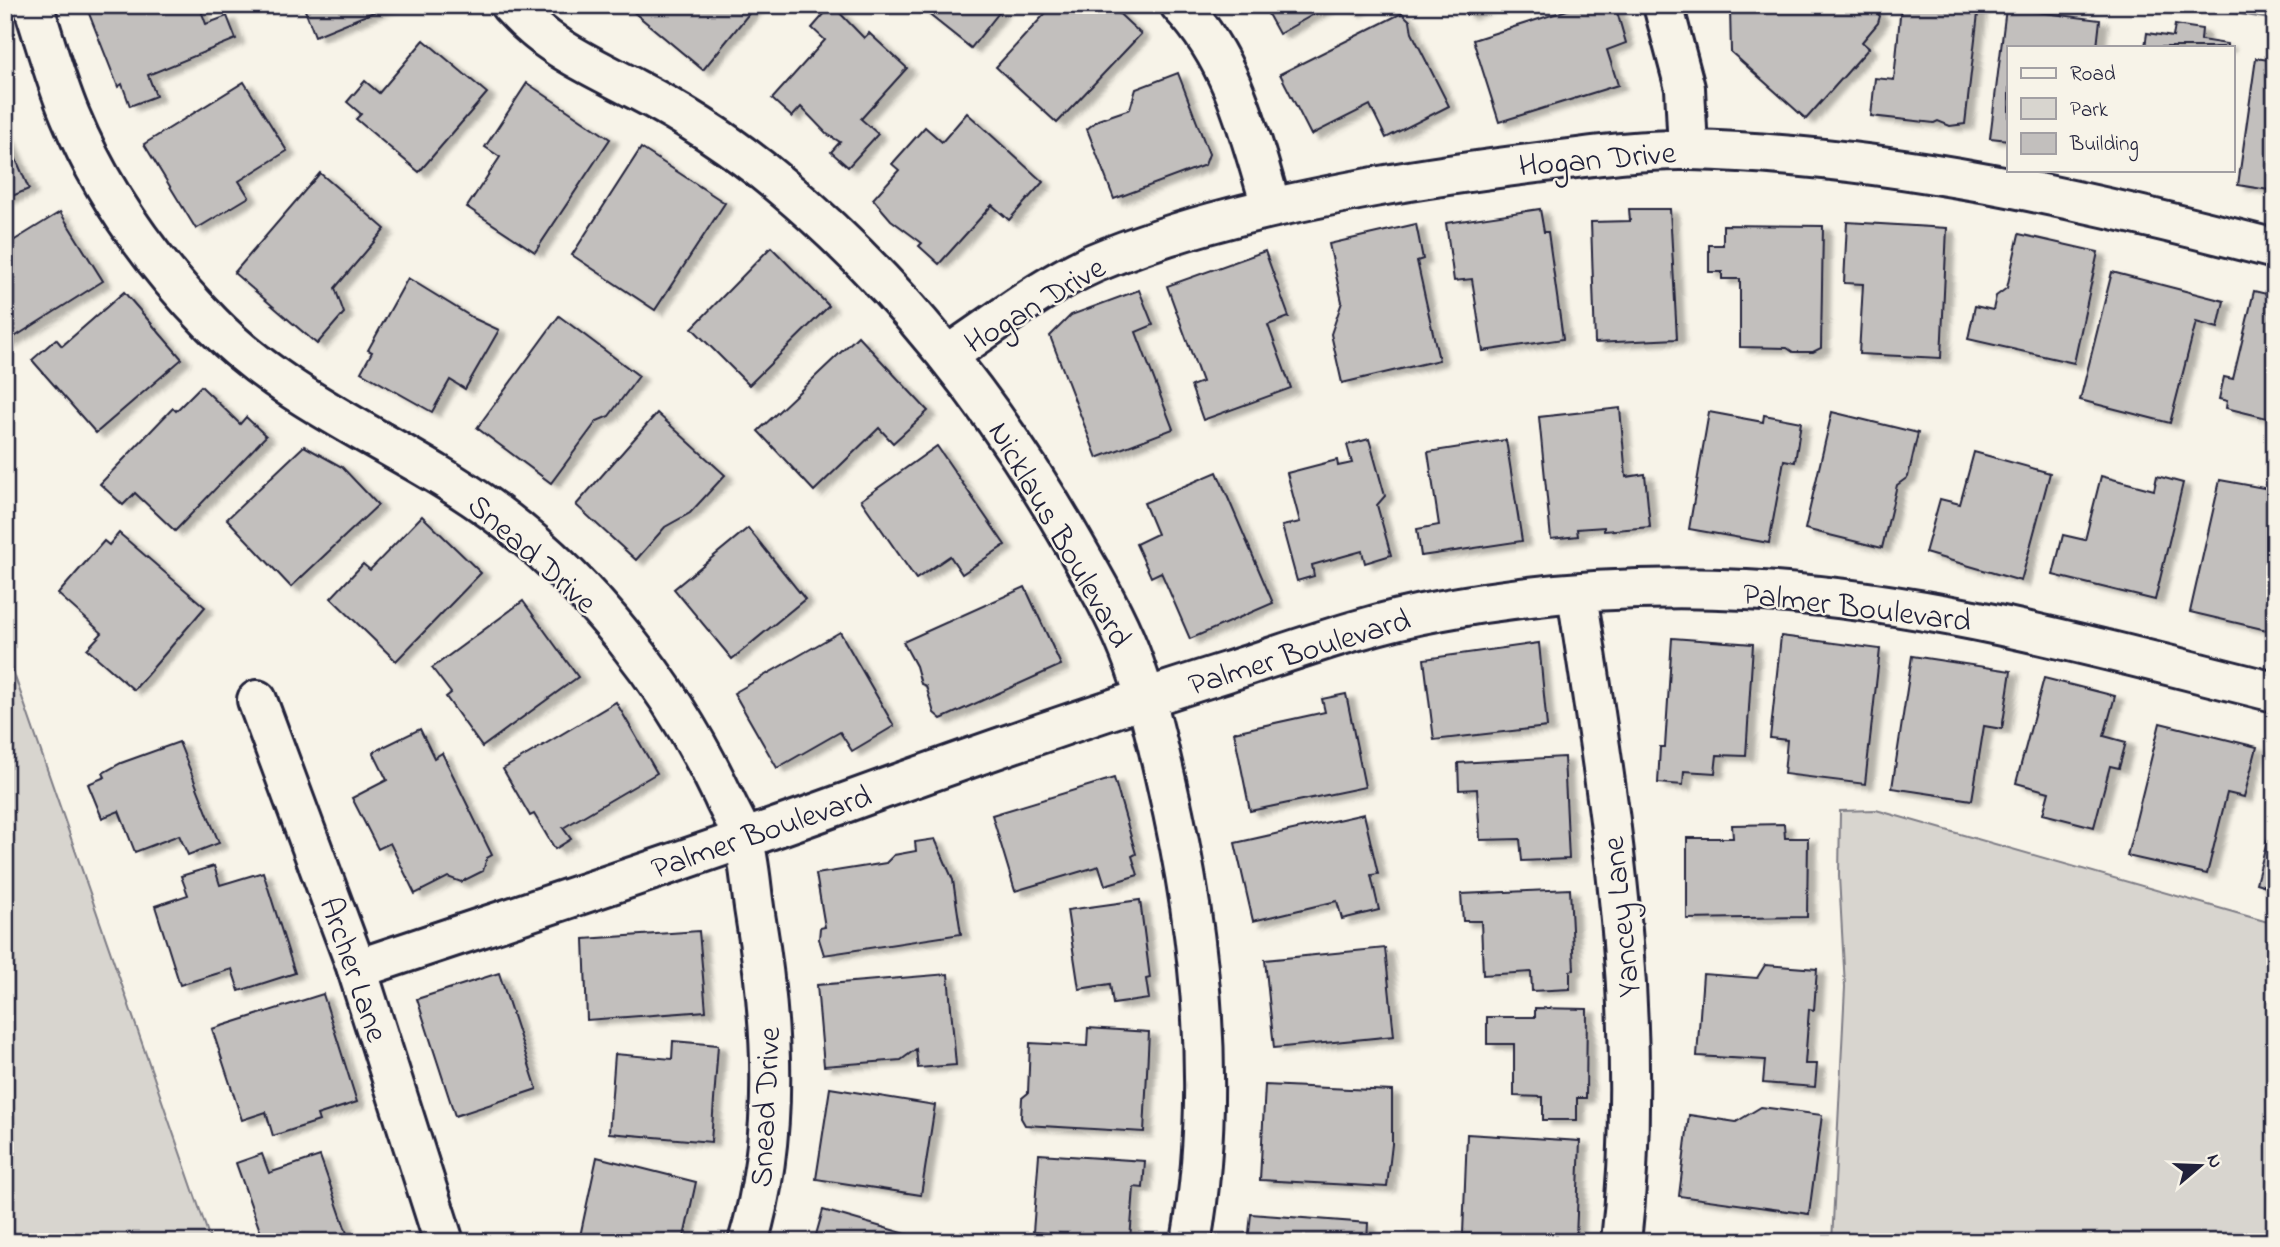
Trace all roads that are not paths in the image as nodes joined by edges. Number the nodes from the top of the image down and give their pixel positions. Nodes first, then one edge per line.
1 (33, 5) edge
2 (510, 5) edge
3 (1180, 5) edge
4 (1663, 5) edge
5 (1688, 150) junction
6 (1271, 206) junction
7 (2275, 249) edge
8 (948, 355) junction
9 (1577, 594) junction
10 (2275, 692) edge
11 (1147, 697) junction
12 (257, 700) dead end
13 (743, 839) junction
14 (357, 969) junction
15 (444, 1242) edge
16 (748, 1242) edge
17 (1191, 1242) edge
18 (1621, 1242) edge

1 - 13 street, Snead Drive
2 - 8 street, Nicklaus Boulevard
3 - 6 street
4 - 5 street
5 - 6 street, Hogan Drive
5 - 7 street, Hogan Drive
6 - 8 street, Hogan Drive
8 - 11 street, Nicklaus Boulevard
9 - 10 street, Palmer Boulevard
9 - 11 street, Palmer Boulevard
9 - 18 street, Yancey Lane
11 - 13 street, Palmer Boulevard
11 - 17 street, Nicklaus Boulevard
12 - 14 street, Archer Lane
13 - 14 street, Palmer Boulevard
13 - 16 street, Snead Drive
14 - 15 street, Archer Lane

